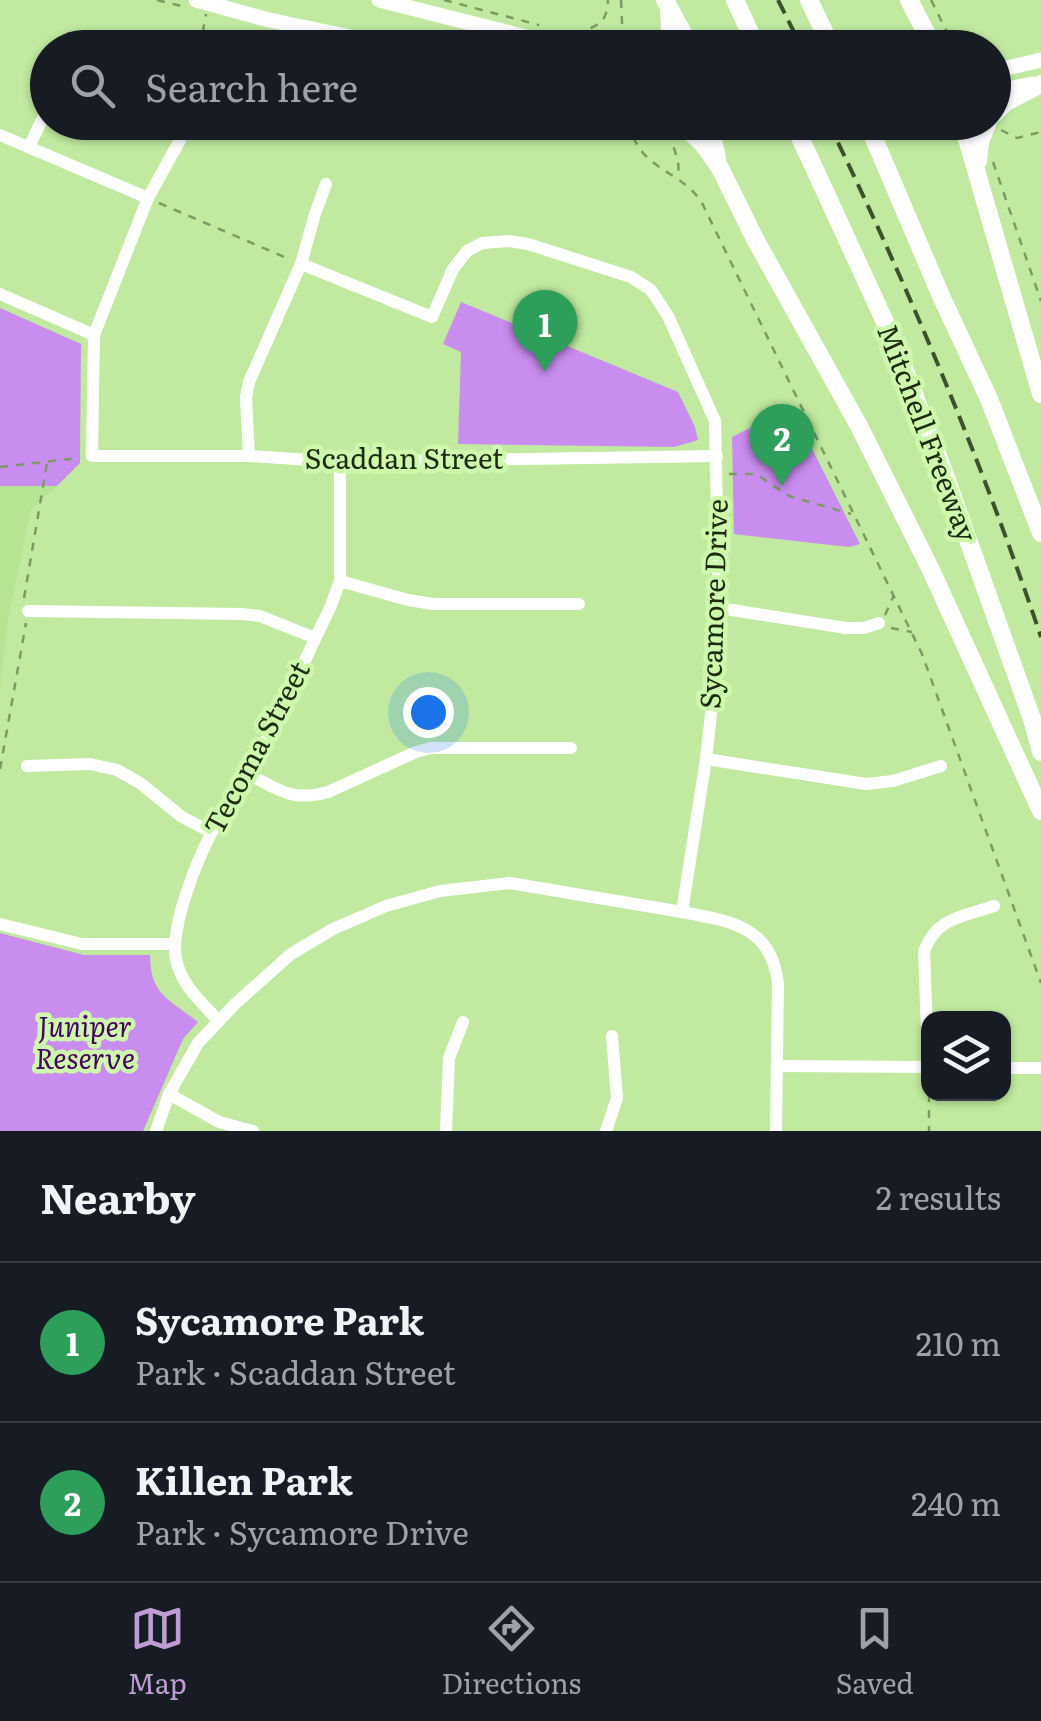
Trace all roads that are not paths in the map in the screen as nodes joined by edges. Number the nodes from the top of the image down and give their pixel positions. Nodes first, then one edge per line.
1 (379, 0) edge
2 (735, 0) edge
3 (808, 0) edge
4 (910, 0) edge
5 (667, 4) edge
6 (201, 6) edge
7 (488, 28) joint
8 (317, 30) edge
9 (496, 30) edge
10 (670, 30) edge
11 (681, 30) edge
12 (749, 30) edge
13 (823, 30) edge
14 (925, 30) edge
15 (1041, 60) edge
16 (1011, 67) edge
17 (1041, 83) edge
18 (1011, 89) edge
19 (1011, 99) edge
20 (0, 135) edge
21 (32, 140) edge
22 (180, 140) dead end
23 (697, 140) edge
24 (713, 140) edge
25 (801, 140) edge
26 (875, 140) edge
27 (968, 140) edge
28 (981, 140) edge
29 (29, 147) junction
30 (720, 168) junction
31 (979, 176) junction
32 (326, 184) dead end
33 (148, 198) junction
34 (300, 264) junction
35 (0, 294) edge
36 (94, 334) junction
37 (1041, 394) edge
38 (249, 456) junction
39 (716, 456) junction
40 (340, 462) junction
41 (1041, 533) edge
42 (340, 580) junction
43 (579, 604) dead end
44 (719, 608) junction
45 (25, 610) road end
46 (879, 624) road end
47 (315, 638) junction
48 (571, 748) dead end
49 (1041, 752) edge
50 (706, 759) junction
51 (27, 766) dead end
52 (940, 766) dead end
53 (248, 774) junction
54 (1041, 811) edge
55 (212, 832) junction
56 (994, 906) dead end
57 (682, 912) junction
58 (0, 924) edge
59 (175, 944) junction
60 (926, 1011) edge
61 (219, 1021) junction
62 (463, 1022) dead end
63 (612, 1036) dead end
64 (778, 1066) junction
65 (921, 1067) edge
66 (1011, 1068) edge
67 (1041, 1068) edge
68 (169, 1094) junction
69 (156, 1131) edge
70 (253, 1131) edge
71 (446, 1131) edge
72 (606, 1131) edge
73 (776, 1131) edge

1 - 7 main road
2 - 12 highway
3 - 13 highway
4 - 14 highway
5 - 10 highway
5 - 11 highway
6 - 8 main road
7 - 9 main road
15 - 16 main road
17 - 18 main road
17 - 19 highway
20 - 29 street
21 - 29 street
22 - 33 street
23 - 30 highway
24 - 30 highway
25 - 49 highway, Mitchell Freeway
26 - 41 highway
27 - 31 highway
28 - 31 highway
29 - 33 street
30 - 54 highway
31 - 37 highway
32 - 34 street
33 - 36 street
34 - 38 street
34 - 39 street, Sycamore Drive
35 - 36 street
36 - 38 street, Scaddan Street
38 - 40 street, Scaddan Street
39 - 40 street, Scaddan Street
39 - 44 street, Sycamore Drive
40 - 42 street, Tecoma Street
42 - 43 street
42 - 47 street, Tecoma Street
44 - 46 street
44 - 50 street, Sycamore Drive
45 - 47 street
47 - 53 street, Tecoma Street
48 - 53 street
50 - 52 street
50 - 57 street, Sycamore Drive
51 - 55 street
53 - 55 street, Tecoma Street
55 - 59 street, Tecoma Street
56 - 60 street
57 - 61 street
57 - 64 street
58 - 59 street
59 - 61 street
61 - 68 street
62 - 71 street
63 - 72 street
64 - 65 street
64 - 73 street
66 - 67 street
68 - 69 street
68 - 70 street

